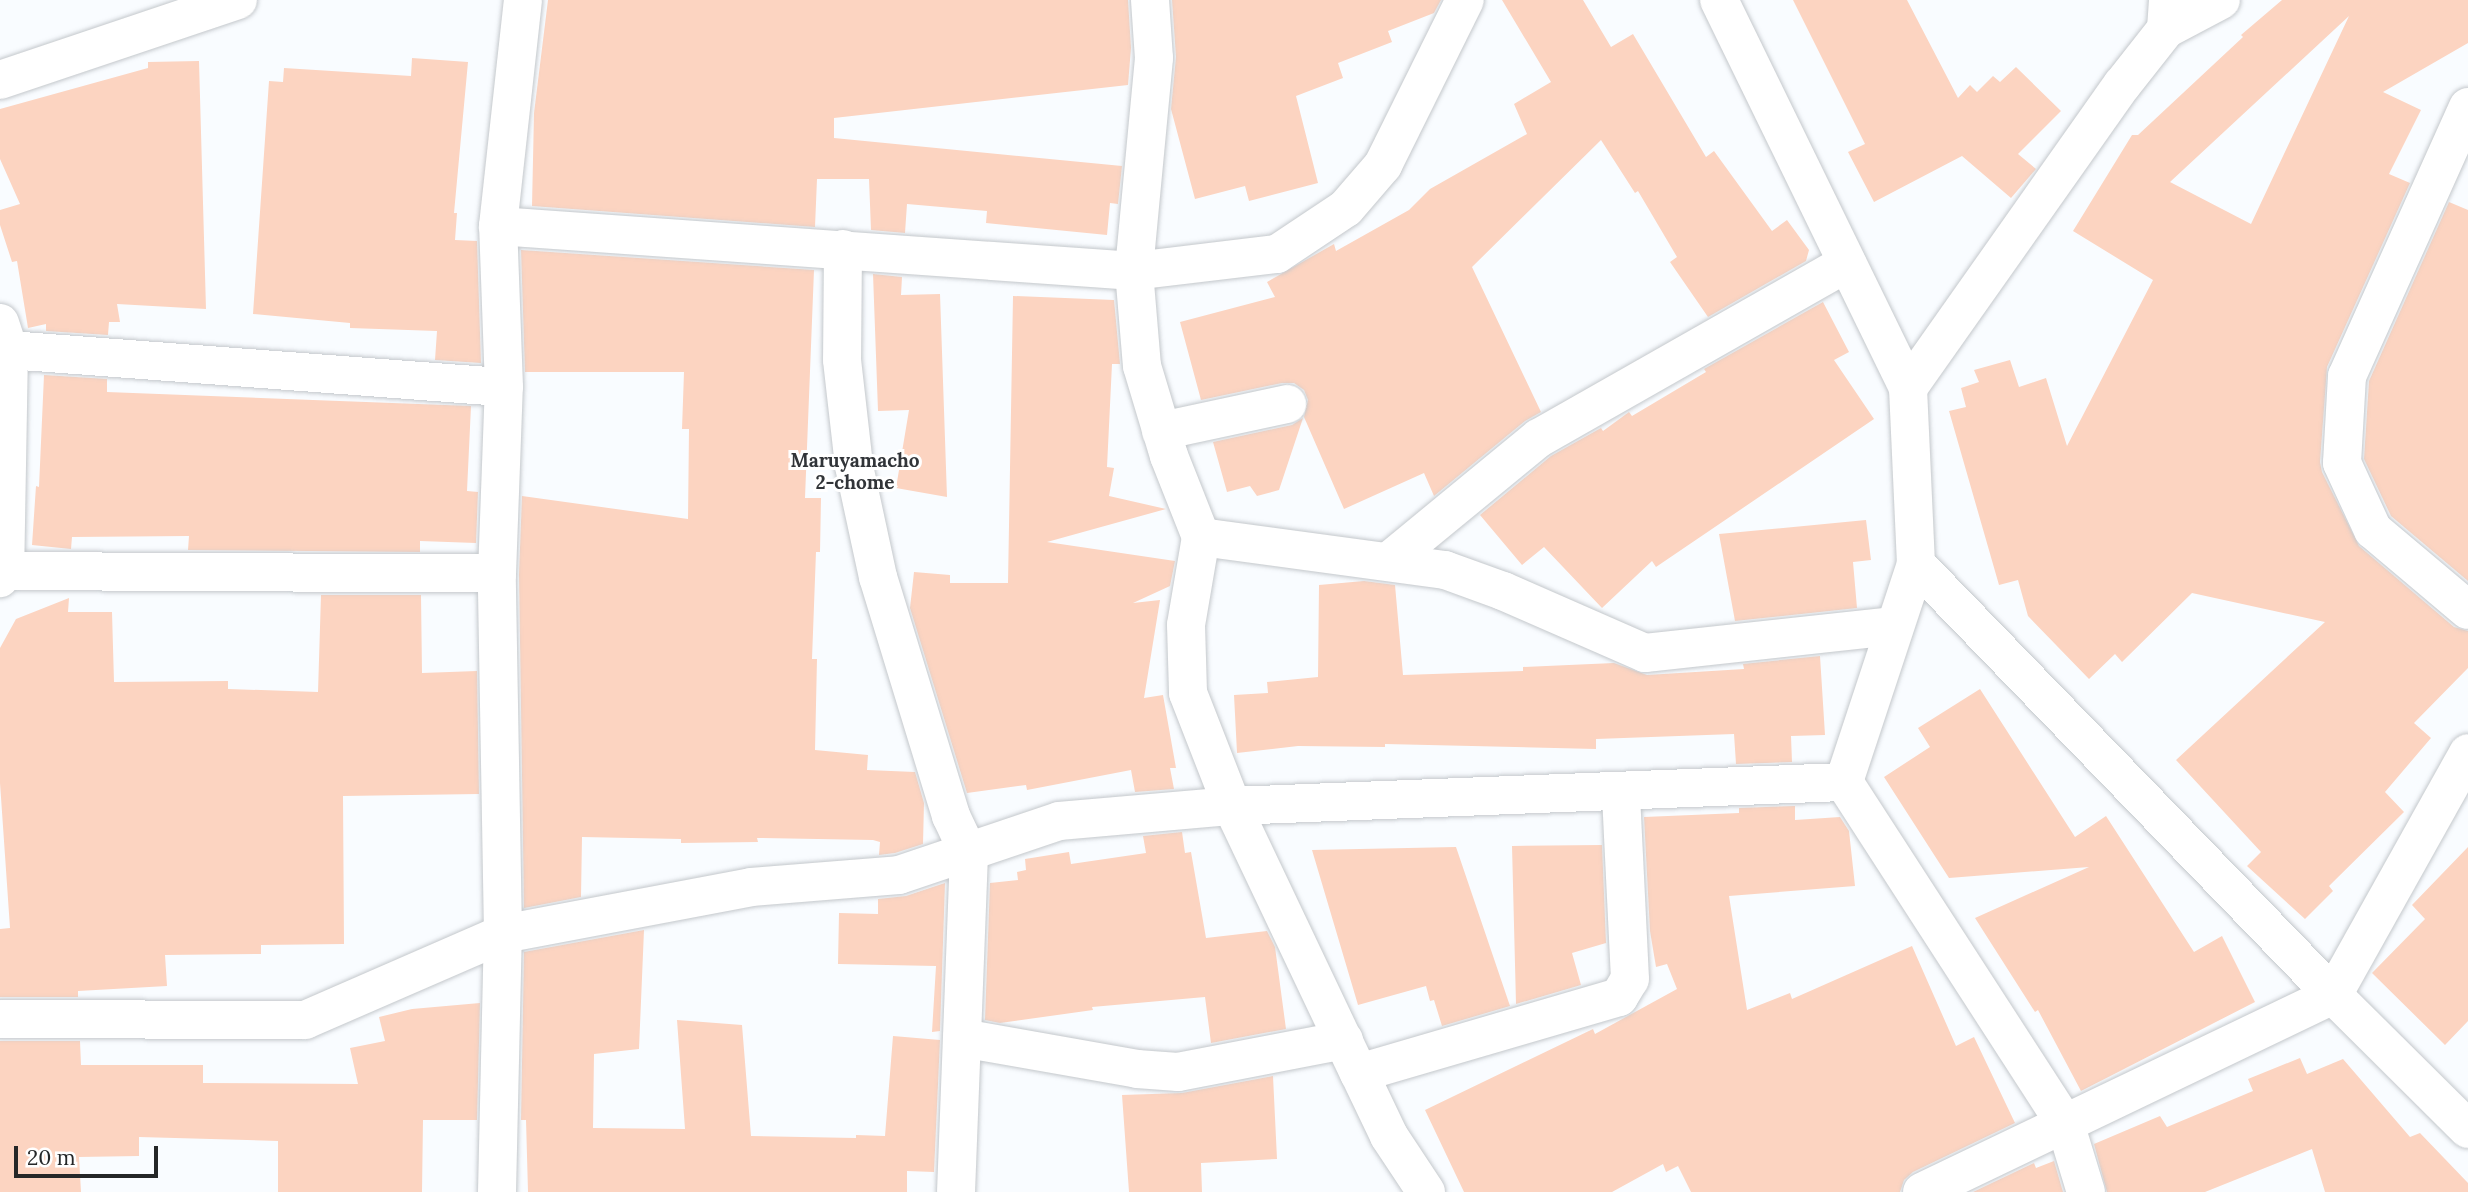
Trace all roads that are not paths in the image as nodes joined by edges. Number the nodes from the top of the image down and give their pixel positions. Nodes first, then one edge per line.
1 (238, 0) edge
2 (523, 0) edge
3 (1150, 0) edge
4 (1465, 0) edge
5 (1719, 0) edge
6 (2221, 0) edge
7 (2167, 14) edge
8 (0, 80) edge
9 (2468, 107) edge
10 (498, 226) junction
11 (843, 249) junction
12 (1847, 263) junction
13 (1134, 271) junction
14 (4, 357) edge
15 (504, 387) junction
16 (1908, 388) junction
17 (1287, 404) dead end
18 (1161, 431) junction
19 (1201, 537) junction
20 (1389, 561) junction
21 (1916, 564) junction
22 (497, 574) junction
23 (3, 575) edge
24 (2468, 610) edge
25 (1895, 626) junction
26 (2468, 753) edge
27 (1844, 782) junction
28 (1621, 792) junction
29 (1232, 806) junction
30 (969, 854) junction
31 (503, 934) junction
32 (2333, 995) junction
33 (0, 1019) edge
34 (962, 1038) junction
35 (1351, 1056) junction
36 (2065, 1123) junction
37 (2468, 1129) edge
38 (498, 1192) edge
39 (956, 1192) edge
40 (1426, 1192) edge
41 (1922, 1192) edge
42 (2086, 1192) edge

1 - 8 street
2 - 10 street
3 - 13 street
4 - 13 street
5 - 12 street
6 - 7 street
7 - 16 street
9 - 24 street
10 - 11 street
10 - 15 street
11 - 13 street
11 - 30 street
12 - 16 street
12 - 20 street
13 - 18 street
14 - 15 street
14 - 23 street
15 - 22 street
16 - 21 street
17 - 18 street
18 - 19 street
19 - 20 street
19 - 29 street
20 - 25 street
21 - 25 street
21 - 32 street
22 - 23 street
22 - 31 street
25 - 27 street
26 - 32 street
27 - 28 street
27 - 36 street
28 - 29 street
28 - 35 street
29 - 30 street
29 - 35 street
30 - 31 street
30 - 34 street
31 - 33 street
31 - 38 street
32 - 36 street
32 - 37 street
34 - 35 street
34 - 39 street
35 - 40 street
36 - 41 street
36 - 42 street

